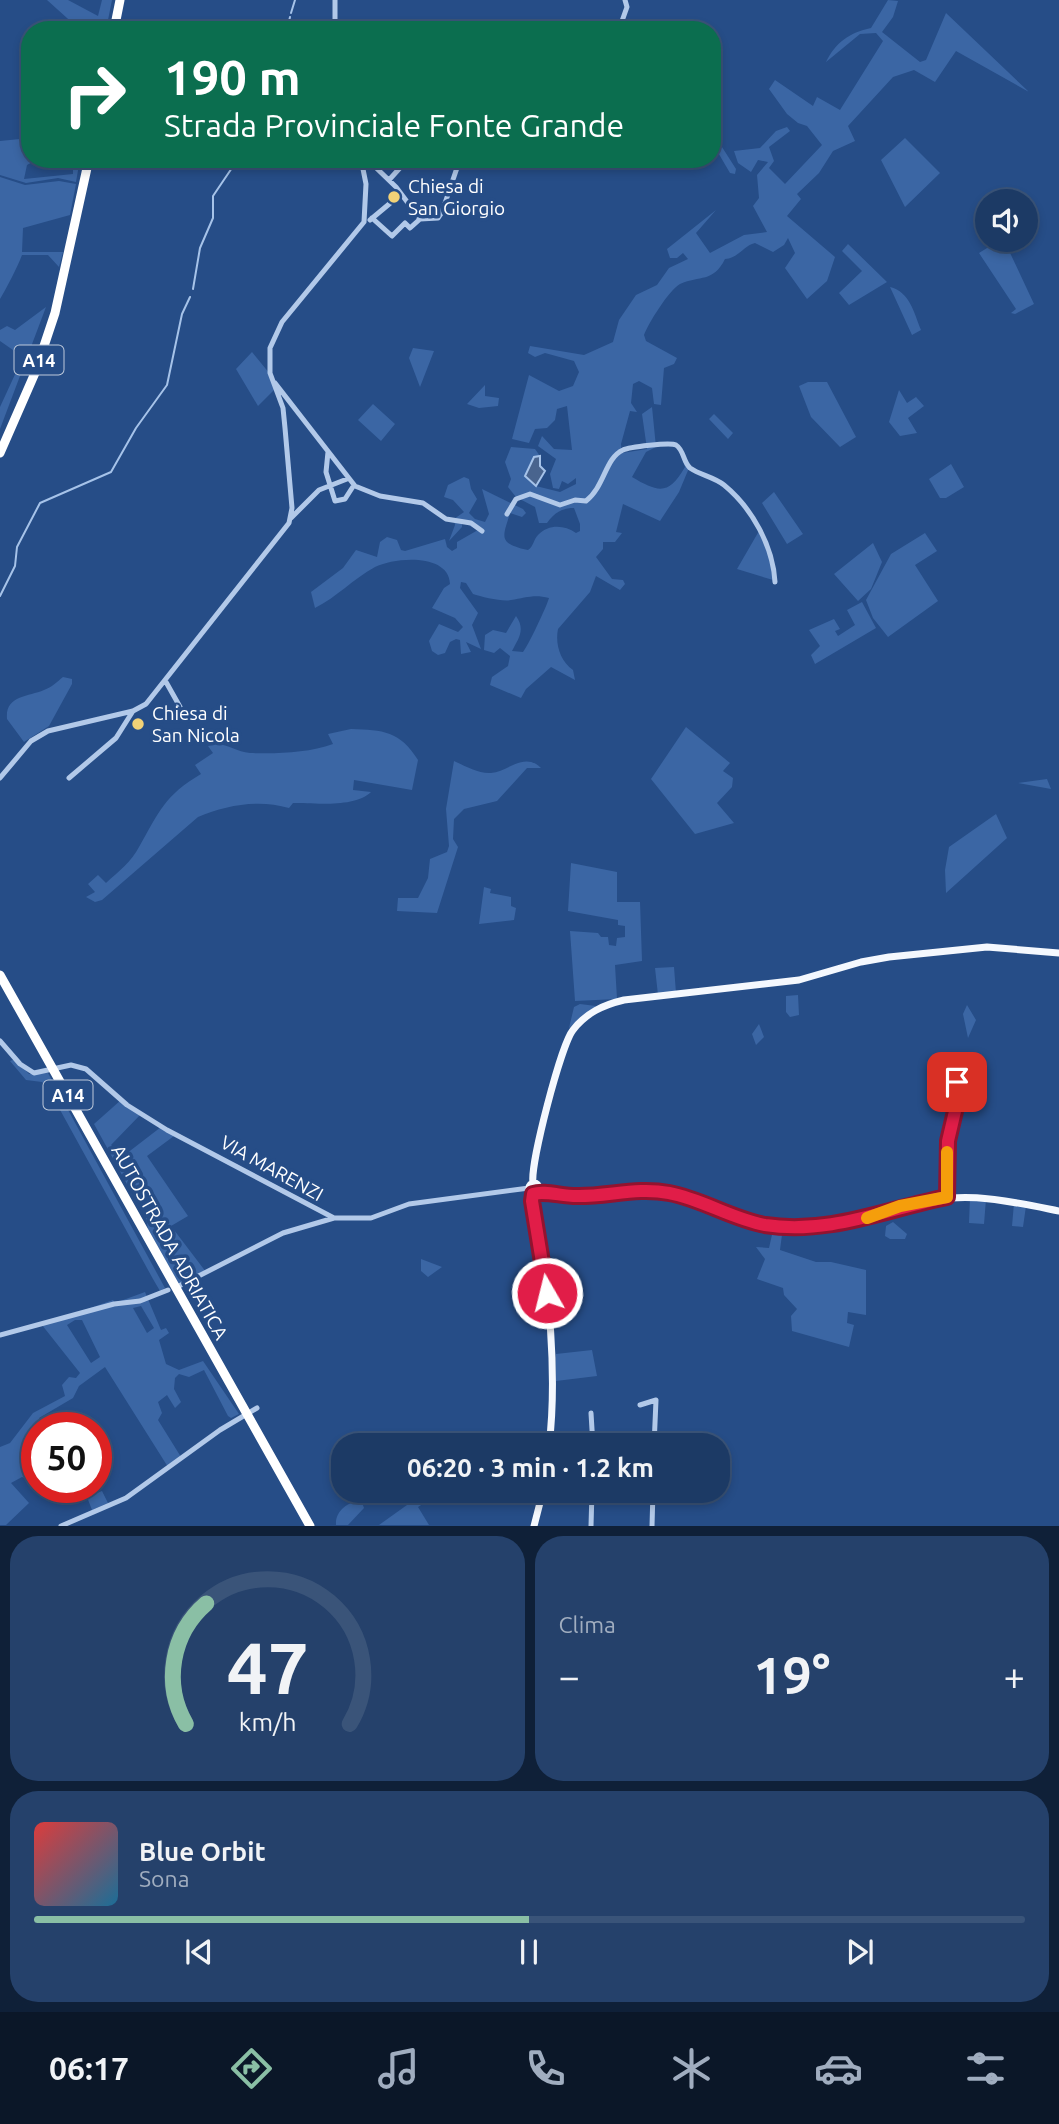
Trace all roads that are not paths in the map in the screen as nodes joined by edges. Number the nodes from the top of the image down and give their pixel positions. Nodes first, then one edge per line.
1 (117, 0) edge
2 (335, 0) edge
3 (625, 0) edge
4 (114, 21) edge
5 (335, 21) edge
6 (622, 21) edge
7 (85, 168) edge
8 (363, 168) edge
9 (376, 168) edge
10 (400, 168) edge
11 (457, 168) edge
12 (389, 180) junction
13 (400, 195) junction
14 (372, 218) junction
15 (419, 219) junction
16 (364, 222) junction
17 (66, 263) junction
18 (273, 381) junction
19 (0, 441) edge
20 (328, 452) junction
21 (0, 453) edge
22 (347, 479) junction
23 (331, 483) junction
24 (354, 485) junction
25 (506, 514) dead end
26 (291, 518) junction
27 (482, 531) dead end
28 (775, 582) dead end
29 (166, 682) junction
30 (133, 711) junction
31 (184, 714) dead end
32 (0, 778) edge
33 (69, 778) dead end
34 (1059, 953) edge
35 (0, 975) edge
36 (0, 985) edge
37 (0, 1041) edge
38 (957, 1080) dead end
39 (533, 1189) junction
40 (947, 1197) junction
41 (1059, 1211) edge
42 (134, 1217) junction
43 (334, 1218) junction
44 (179, 1286) dead end
45 (167, 1290) dead end
46 (0, 1335) edge
47 (231, 1391) junction
48 (640, 1405) dead end
49 (257, 1408) dead end
50 (591, 1413) dead end
51 (550, 1433) edge
52 (592, 1433) edge
53 (655, 1433) edge
54 (540, 1503) edge
55 (592, 1503) edge
56 (653, 1503) edge
57 (61, 1525) edge
58 (304, 1525) edge
59 (310, 1525) edge
60 (534, 1525) edge
61 (591, 1525) edge
62 (652, 1525) edge

1 - 4 highway
2 - 5 street
3 - 6 street
7 - 17 highway, A14
8 - 16 street
9 - 12 street
10 - 12 street
11 - 15 street
12 - 13 street
13 - 14 street
13 - 15 street
14 - 15 street
14 - 16 street
16 - 18 street
17 - 19 highway, A14
17 - 21 highway, A14
18 - 20 street
18 - 26 street
20 - 22 street
20 - 23 street
22 - 23 street
22 - 24 street
23 - 24 street
23 - 26 street
24 - 27 street
25 - 28 street
26 - 29 street
29 - 30 street
29 - 31 street
30 - 32 street
30 - 33 street
34 - 39 main road
35 - 42 highway, AUTOSTRADA ADRIATICA / A14
36 - 42 highway, AUTOSTRADA ADRIATICA / A14
37 - 43 street, VIA MARENZI
38 - 40 street
39 - 40 main road
39 - 43 street, VIA MARENZI
39 - 51 main road
40 - 41 main road
42 - 47 highway, AUTOSTRADA ADRIATICA / A14
43 - 44 street
45 - 46 street
47 - 58 highway, AUTOSTRADA ADRIATICA / A14
47 - 59 highway, AUTOSTRADA ADRIATICA / A14
48 - 53 street
49 - 57 street
50 - 52 street
54 - 60 main road
55 - 61 street
56 - 62 street

